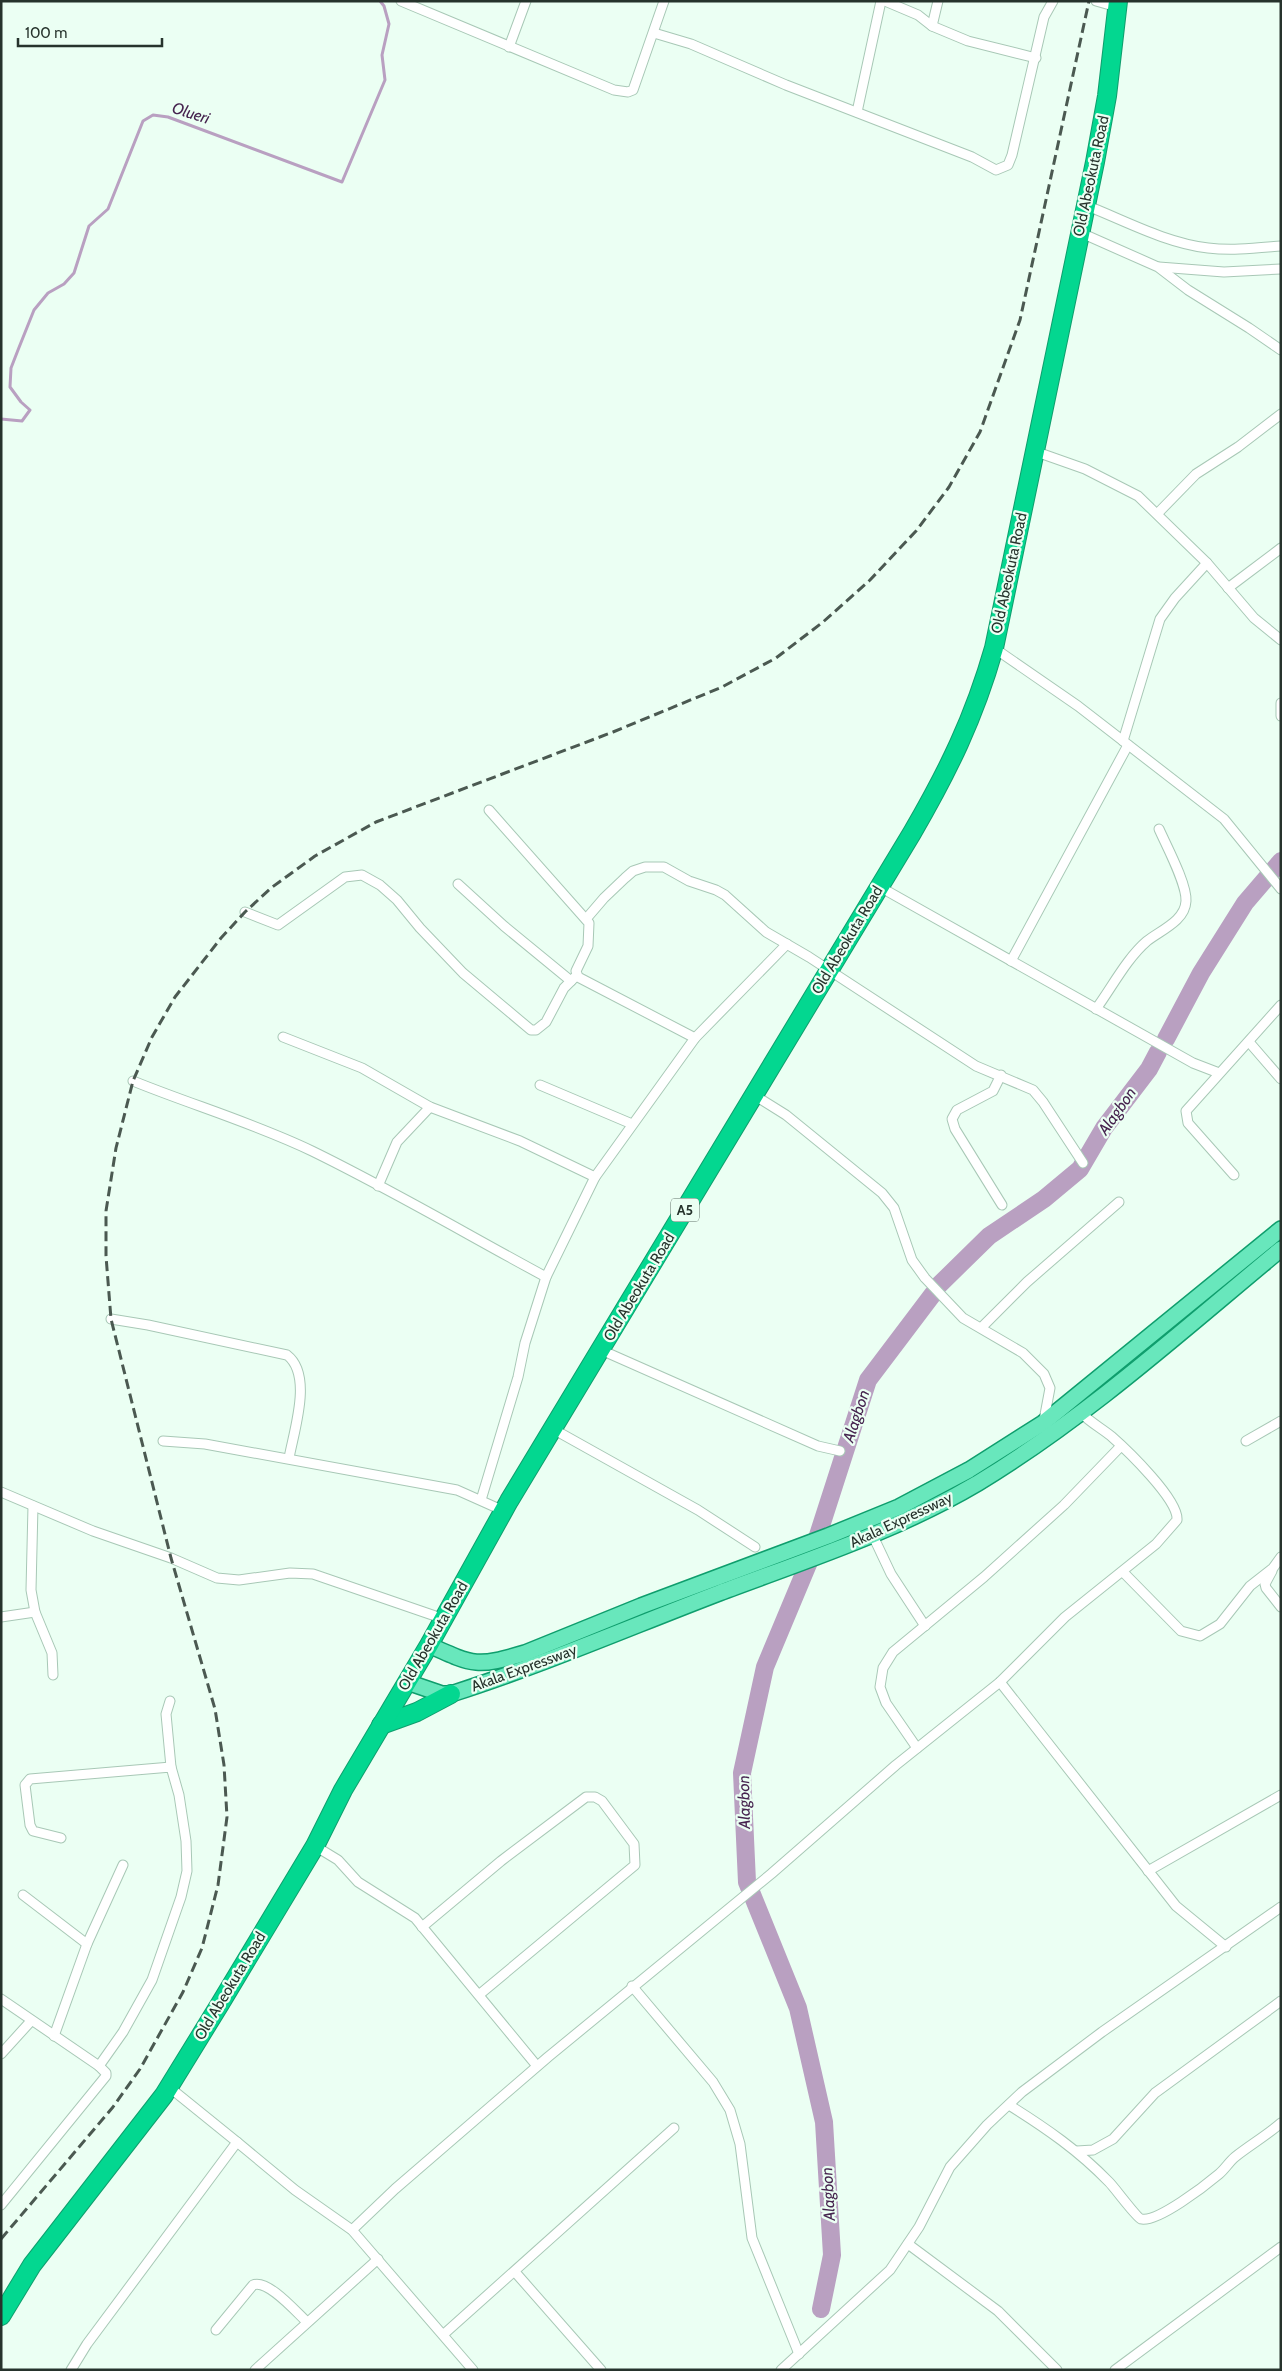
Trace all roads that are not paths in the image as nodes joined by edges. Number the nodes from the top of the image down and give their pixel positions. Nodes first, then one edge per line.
1 (401, 1) edge
2 (526, 1) edge
3 (664, 1) edge
4 (881, 1) edge
5 (885, 1) edge
6 (938, 1) edge
7 (1096, 1) edge
8 (1055, 2) edge
9 (1117, 4) edge
10 (932, 26) junction
11 (654, 33) junction
12 (509, 47) junction
13 (1036, 58) junction
14 (857, 112) junction
15 (1085, 204) junction
16 (1079, 232) junction
17 (1280, 248) edge
18 (1158, 267) junction
19 (1281, 269) edge
20 (1281, 350) edge
21 (1281, 414) edge
22 (1034, 451) junction
23 (1158, 514) junction
24 (1281, 548) edge
25 (1207, 563) junction
26 (1228, 588) junction
27 (1281, 640) edge
28 (994, 648) junction
29 (1281, 703) edge
30 (1281, 716) edge
31 (1126, 743) junction
32 (489, 810) dead end
33 (1159, 829) dead end
34 (458, 884) dead end
35 (880, 887) junction
36 (1281, 889) edge
37 (245, 912) dead end
38 (586, 918) junction
39 (787, 944) junction
40 (1011, 961) junction
41 (829, 970) junction
42 (574, 978) junction
43 (1281, 1005) edge
44 (1096, 1009) junction
45 (283, 1036) dead end
46 (696, 1038) junction
47 (1249, 1042) junction
48 (1219, 1073) junction
49 (1001, 1075) junction
50 (1281, 1079) edge
51 (133, 1081) dead end
52 (540, 1085) dead end
53 (754, 1095) junction
54 (430, 1107) junction
55 (632, 1124) junction
56 (1083, 1163) dead end
57 (1234, 1175) dead end
58 (595, 1177) junction
59 (378, 1186) junction
60 (1120, 1202) dead end
61 (1002, 1205) dead end
62 (1281, 1229) edge
63 (1281, 1249) edge
64 (546, 1277) junction
65 (111, 1319) dead end
66 (982, 1328) junction
67 (601, 1350) junction
68 (1081, 1412) junction
69 (1281, 1421) edge
70 (1043, 1423) junction
71 (553, 1429) junction
72 (1053, 1435) junction
73 (163, 1441) dead end
74 (1246, 1441) dead end
75 (1121, 1446) junction
76 (840, 1451) dead end
77 (289, 1458) junction
78 (1, 1492) edge
79 (481, 1500) junction
80 (33, 1506) junction
81 (504, 1511) junction
82 (873, 1536) junction
83 (755, 1547) dead end
84 (1281, 1557) edge
85 (1273, 1568) junction
86 (1123, 1572) junction
87 (1281, 1607) edge
88 (35, 1612) junction
89 (1, 1617) edge
90 (444, 1619) junction
91 (925, 1626) junction
92 (429, 1645) junction
93 (53, 1675) dead end
94 (407, 1682) junction
95 (1000, 1682) junction
96 (451, 1694) junction
97 (170, 1701) dead end
98 (381, 1725) junction
99 (917, 1748) junction
100 (171, 1767) junction
101 (1281, 1795) edge
102 (61, 1838) dead end
103 (315, 1846) junction
104 (123, 1864) dead end
105 (1148, 1871) junction
106 (23, 1895) dead end
107 (1281, 1907) edge
108 (422, 1927) junction
109 (88, 1944) junction
110 (1226, 1947) junction
111 (632, 1986) junction
112 (480, 1994) junction
113 (1, 1999) edge
114 (1281, 2001) edge
115 (31, 2021) junction
116 (54, 2036) junction
117 (1, 2054) edge
118 (99, 2066) junction
119 (537, 2066) junction
120 (169, 2087) junction
121 (1009, 2105) junction
122 (1281, 2123) edge
123 (674, 2128) dead end
124 (237, 2142) junction
125 (1077, 2151) junction
126 (1, 2205) edge
127 (352, 2230) junction
128 (908, 2244) junction
129 (1281, 2247) edge
130 (378, 2259) junction
131 (515, 2272) junction
132 (1, 2316) edge
133 (307, 2322) junction
134 (216, 2330) dead end
135 (444, 2334) junction
136 (800, 2354) junction
137 (72, 2369) edge
138 (598, 2369) edge
139 (254, 2370) edge
140 (473, 2370) edge
141 (781, 2370) edge
142 (1057, 2370) edge
143 (1115, 2370) edge

1 - 12 street
2 - 12 street
3 - 11 street
4 - 14 street
5 - 10 street
6 - 10 street
7 - 9 street
8 - 13 street
9 - 15 highway, Old Abeokuta Road / A5
10 - 13 street
11 - 12 street
11 - 14 street
13 - 14 street
15 - 16 highway, Old Abeokuta Road / A5
15 - 17 street
16 - 18 street
16 - 22 highway, Old Abeokuta Road / A5
18 - 19 street
18 - 20 street
21 - 23 street
22 - 23 street
22 - 28 highway, Old Abeokuta Road / A5
23 - 25 street
24 - 26 street
25 - 26 street
25 - 31 street
26 - 27 street
28 - 31 street
28 - 35 highway, Old Abeokuta Road / A5
29 - 30 street
31 - 36 street
31 - 40 street
32 - 38 street
33 - 44 street
34 - 42 street
35 - 40 street
35 - 41 highway, Old Abeokuta Road / A5
37 - 42 street
38 - 39 street
38 - 42 street
39 - 41 street
39 - 46 street
40 - 44 street
41 - 49 street
41 - 53 highway, Old Abeokuta Road / A5
42 - 46 street
43 - 47 street
44 - 48 street
45 - 54 street
46 - 55 street
47 - 48 street
47 - 50 street
48 - 57 street
49 - 56 street
49 - 61 street
51 - 59 street
52 - 55 street
53 - 66 street
53 - 67 highway, Old Abeokuta Road / A5
54 - 58 street
54 - 59 street
55 - 58 street
58 - 64 street
59 - 64 street
60 - 66 street
62 - 70 main road, Akala Expressway
63 - 68 main road, Akala Expressway
64 - 79 street
65 - 77 street
66 - 70 street
67 - 71 highway, Old Abeokuta Road / A5
67 - 76 street
68 - 72 main road, Akala Expressway
68 - 75 street
69 - 74 street
70 - 72 main road
70 - 92 main road, Akala Expressway
71 - 81 highway, Old Abeokuta Road / A5
71 - 83 street
72 - 82 main road, Akala Expressway
73 - 77 street
75 - 86 street
75 - 91 street
77 - 79 street
78 - 80 street
79 - 81 street
80 - 88 street
80 - 90 street
81 - 90 highway, Old Abeokuta Road / A5
82 - 91 street
82 - 96 main road, Akala Expressway
84 - 85 street
85 - 86 street
85 - 87 street
86 - 95 street
88 - 89 street
88 - 93 street
90 - 92 highway, Old Abeokuta Road / A5
91 - 99 street
92 - 94 highway, Old Abeokuta Road / A5
94 - 96 main road, Akala Expressway
94 - 98 highway, Old Abeokuta Road / A5
95 - 99 street
95 - 105 street
96 - 98 highway
97 - 100 street
98 - 103 highway, Old Abeokuta Road / A5
99 - 111 street
100 - 102 street
100 - 118 street
101 - 105 street
103 - 108 street
103 - 120 highway, Old Abeokuta Road / A5
104 - 109 street
105 - 110 street
106 - 109 street
107 - 110 street
108 - 112 street
108 - 112 street
109 - 116 street
110 - 121 street
111 - 119 street
111 - 136 street
112 - 119 street
113 - 115 street
114 - 125 street
115 - 116 street
115 - 117 street
116 - 118 street
118 - 126 street
119 - 127 street
120 - 124 street
120 - 132 highway, Old Abeokuta Road / A5
121 - 125 street
121 - 128 street
122 - 125 street
123 - 131 street
124 - 127 street
124 - 137 street
127 - 130 street
128 - 136 street
128 - 142 street
129 - 143 street
130 - 133 street
130 - 135 street
131 - 135 street
131 - 138 street
133 - 134 street
133 - 139 street
135 - 140 street
136 - 141 street

